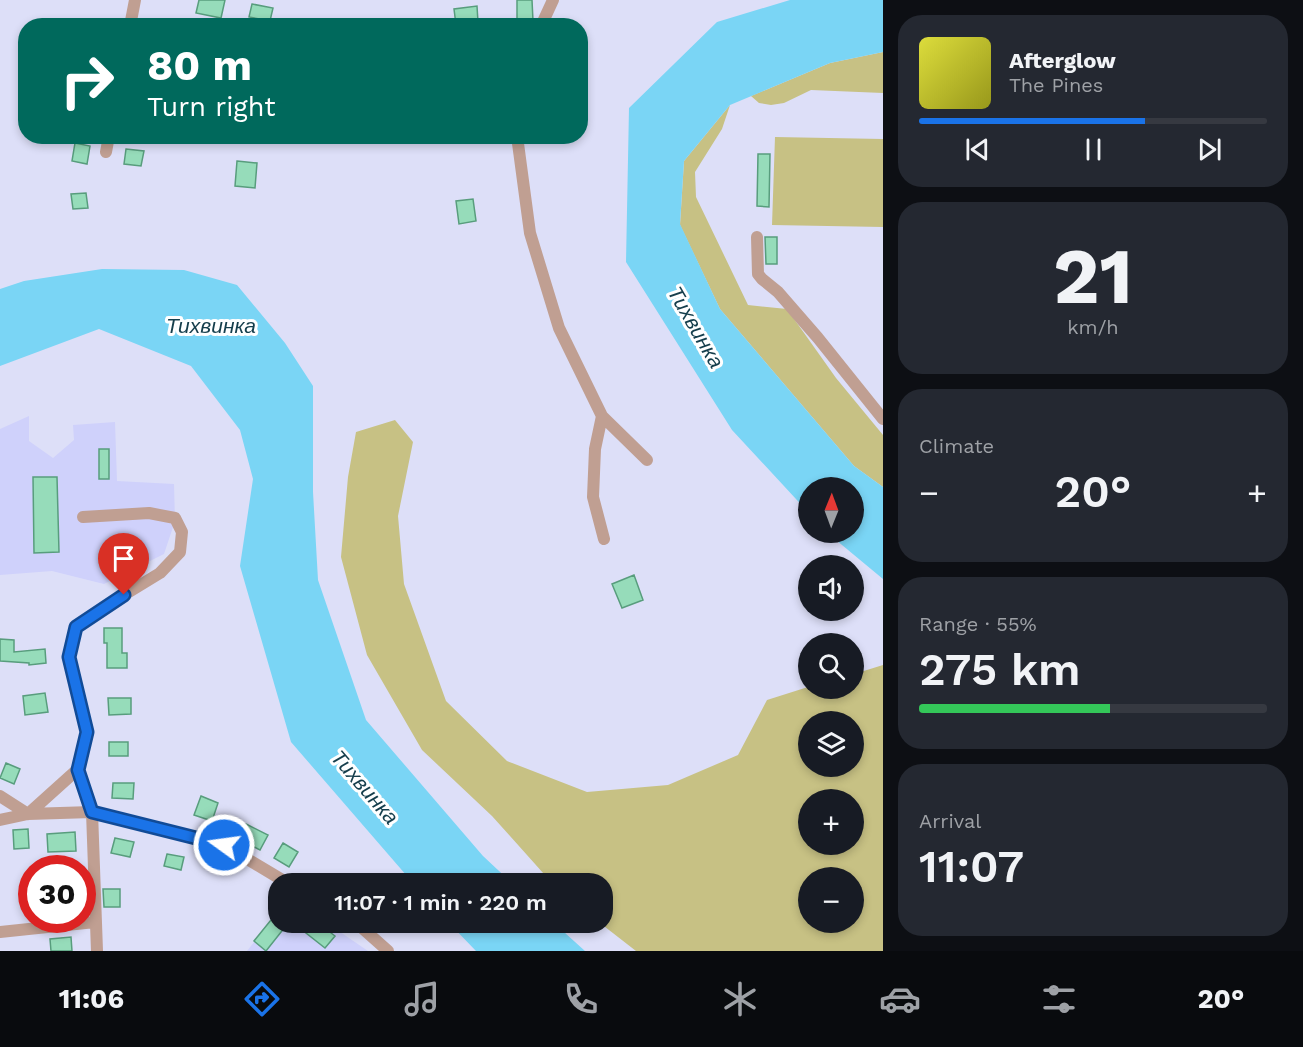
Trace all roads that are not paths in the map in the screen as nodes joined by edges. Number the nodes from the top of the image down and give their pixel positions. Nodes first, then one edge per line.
1 (135, 0) edge
2 (553, 0) edge
3 (132, 18) edge
4 (545, 18) edge
5 (108, 144) edge
6 (518, 144) edge
7 (106, 152) dead end
8 (757, 237) dead end
9 (602, 416) junction
10 (883, 419) edge
11 (647, 460) dead end
12 (83, 517) dead end
13 (604, 539) dead end
14 (78, 770) junction
15 (0, 796) edge
16 (92, 812) junction
17 (28, 814) junction
18 (0, 820) edge
19 (93, 855) edge
20 (271, 873) edge
21 (18, 930) edge
22 (0, 932) edge
23 (96, 933) edge
24 (368, 933) edge
25 (97, 951) edge
26 (388, 951) edge

1 - 3 street
2 - 4 street
5 - 7 street
6 - 9 street
8 - 10 street
9 - 11 street
9 - 13 street
12 - 14 street
14 - 16 street
14 - 17 street
15 - 17 street
16 - 17 street
16 - 19 street
16 - 20 street
17 - 18 street
21 - 22 street
23 - 25 street
24 - 26 street

